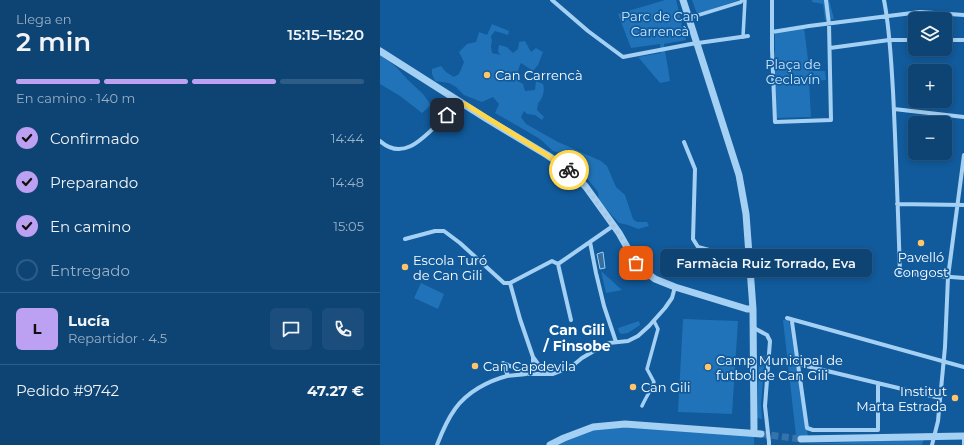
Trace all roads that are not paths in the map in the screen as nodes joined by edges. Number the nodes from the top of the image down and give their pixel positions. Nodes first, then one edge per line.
1 (552, 0) edge
2 (683, 0) edge
3 (742, 0) edge
4 (745, 0) edge
5 (772, 0) edge
6 (826, 0) edge
7 (884, 0) edge
8 (887, 16) junction
9 (964, 16) edge
10 (689, 18) junction
11 (829, 24) junction
12 (772, 32) junction
13 (748, 36) dead end
14 (742, 37) junction
15 (889, 40) junction
16 (908, 40) edge
17 (952, 40) edge
18 (964, 40) edge
19 (697, 43) junction
20 (830, 48) junction
21 (380, 51) edge
22 (465, 104) junction
23 (894, 109) junction
24 (964, 117) edge
25 (380, 141) edge
26 (684, 142) dead end
27 (964, 155) edge
28 (897, 204) junction
29 (957, 204) junction
30 (964, 205) edge
31 (613, 226) junction
32 (405, 239) dead end
33 (590, 242) junction
34 (750, 261) junction
35 (558, 264) junction
36 (948, 277) junction
37 (964, 278) edge
38 (510, 283) junction
39 (675, 287) junction
40 (753, 309) junction
41 (787, 318) dead end
42 (571, 320) dead end
43 (654, 321) junction
44 (792, 322) dead end
45 (754, 328) junction
46 (616, 342) junction
47 (533, 356) junction
48 (944, 361) junction
49 (798, 364) junction
50 (964, 367) edge
51 (529, 374) junction
52 (553, 374) junction
53 (508, 376) junction
54 (878, 383) junction
55 (940, 398) junction
56 (642, 406) dead end
57 (754, 433) junction
58 (762, 434) tunnel mouth
59 (964, 436) edge
60 (934, 437) junction
61 (801, 439) tunnel mouth
62 (436, 445) edge
63 (550, 445) edge
64 (768, 445) edge
65 (932, 445) edge
66 (964, 445) edge

1 - 19 street
2 - 10 street
3 - 10 street
4 - 14 street
5 - 12 street
6 - 11 street
7 - 8 street
8 - 9 street
8 - 11 street
8 - 15 street
10 - 19 street
11 - 12 street
11 - 20 street
12 - 20 street
13 - 14 street
14 - 19 street
15 - 16 street
15 - 20 street
15 - 23 street
17 - 18 street
19 - 34 street
21 - 22 street
22 - 25 street
22 - 31 street
23 - 24 street
23 - 28 street
26 - 34 street
27 - 29 street
28 - 29 street
28 - 36 street
29 - 30 street
29 - 36 street
31 - 33 street
31 - 39 street
32 - 38 street
33 - 35 street
33 - 46 street
34 - 40 street
35 - 38 street
35 - 42 street
36 - 37 street
36 - 48 street
38 - 47 street
39 - 40 street
39 - 43 street
40 - 45 street
41 - 48 street
43 - 46 street
43 - 56 street
44 - 49 street
45 - 57 street
45 - 64 street
46 - 52 street
47 - 51 street
47 - 52 street
48 - 50 street
48 - 55 street
49 - 54 street
49 - 54 street
51 - 52 street
51 - 53 street
51 - 53 street
53 - 62 street
54 - 55 street
55 - 60 street
57 - 58 street
57 - 63 street
59 - 60 street
59 - 66 street
60 - 61 street
60 - 65 street

